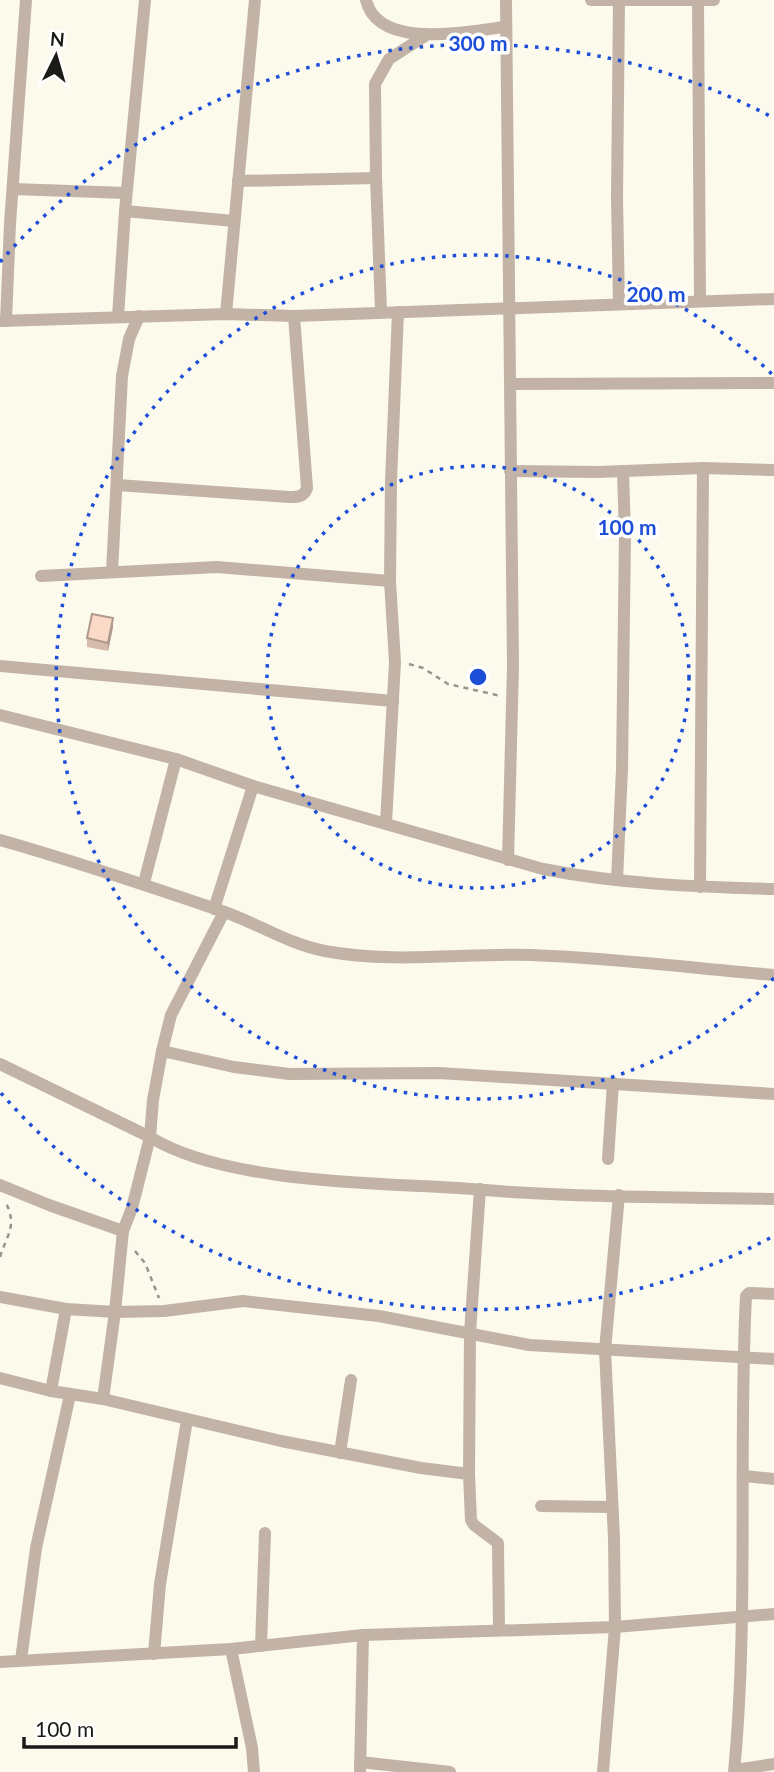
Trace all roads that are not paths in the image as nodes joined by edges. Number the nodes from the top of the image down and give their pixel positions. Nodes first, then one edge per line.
1 (26, 0) edge
2 (145, 0) edge
3 (255, 0) edge
4 (366, 0) edge
5 (506, 0) edge
6 (591, 0) edge
7 (619, 0) edge
8 (698, 0) edge
9 (714, 0) edge
10 (505, 27) junction
11 (425, 36) junction
12 (376, 178) junction
13 (238, 181) junction
14 (13, 189) junction
15 (126, 193) junction
16 (125, 211) junction
17 (234, 221) junction
18 (5, 224) edge
19 (774, 299) edge
20 (701, 301) junction
21 (619, 304) junction
22 (510, 307) junction
23 (382, 311) junction
24 (398, 312) junction
25 (226, 314) junction
26 (139, 316) junction
27 (294, 316) junction
28 (118, 317) junction
29 (3, 321) edge
30 (774, 383) edge
31 (511, 384) junction
32 (704, 468) junction
33 (774, 470) edge
34 (510, 471) junction
35 (623, 471) junction
36 (117, 485) junction
37 (112, 572) junction
38 (41, 576) dead end
39 (390, 581) junction
40 (0, 666) edge
41 (393, 701) junction
42 (0, 715) edge
43 (176, 759) junction
44 (253, 786) junction
45 (386, 823) junction
46 (0, 840) edge
47 (508, 860) junction
48 (617, 880) junction
49 (144, 883) junction
50 (700, 887) junction
51 (774, 888) edge
52 (219, 910) junction
53 (774, 975) edge
54 (162, 1051) junction
55 (0, 1064) edge
56 (613, 1083) junction
57 (774, 1094) edge
58 (150, 1137) junction
59 (608, 1159) dead end
60 (0, 1185) edge
61 (480, 1189) junction
62 (619, 1195) junction
63 (774, 1199) edge
64 (123, 1231) junction
65 (774, 1294) edge
66 (0, 1297) edge
67 (66, 1309) junction
68 (115, 1312) junction
69 (470, 1333) junction
70 (605, 1350) junction
71 (743, 1357) junction
72 (774, 1359) edge
73 (0, 1378) edge
74 (351, 1380) dead end
75 (51, 1391) junction
76 (70, 1395) junction
77 (103, 1399) junction
78 (187, 1420) junction
79 (340, 1453) junction
80 (469, 1474) junction
81 (744, 1476) junction
82 (774, 1479) edge
83 (541, 1506) dead end
84 (612, 1507) junction
85 (265, 1533) dead end
86 (774, 1614) edge
87 (741, 1615) junction
88 (615, 1627) junction
89 (499, 1630) junction
90 (363, 1635) junction
91 (261, 1646) junction
92 (231, 1649) junction
93 (154, 1654) junction
94 (21, 1660) junction
95 (0, 1661) edge
96 (774, 1764) edge
97 (360, 1767) edge
98 (735, 1771) edge
99 (254, 1772) edge
100 (450, 1772) edge
101 (603, 1772) edge

1 - 14 street
2 - 15 street
3 - 13 street
4 - 11 street
5 - 10 street
6 - 7 street
7 - 8 street
7 - 21 street
8 - 9 street
8 - 20 street
10 - 11 street
10 - 22 street
11 - 12 street
12 - 13 street
12 - 23 street
13 - 17 street
14 - 15 street
14 - 18 street
15 - 16 street
16 - 17 street
16 - 28 street
17 - 25 street
18 - 29 street
19 - 20 street
20 - 21 street
21 - 22 street
22 - 24 street
22 - 31 street
23 - 24 street
23 - 27 street
24 - 39 street
25 - 26 street
25 - 27 street
26 - 28 street
26 - 36 street
27 - 36 street
28 - 29 street
30 - 31 street
31 - 34 street
32 - 33 street
32 - 35 street
32 - 50 street
34 - 35 street
34 - 47 street
35 - 48 street
36 - 37 street
37 - 38 street
37 - 39 street
39 - 41 street
40 - 41 street
41 - 45 street
42 - 43 street
43 - 44 street
43 - 49 street
44 - 45 street
44 - 52 street
45 - 47 street
46 - 49 street
47 - 48 street
48 - 50 street
49 - 52 street
50 - 51 street
52 - 53 street
52 - 54 street
54 - 56 street
54 - 58 street
55 - 58 street
56 - 57 street
56 - 59 street
58 - 61 street
58 - 64 street
60 - 64 street
61 - 62 street
61 - 69 street
62 - 63 street
62 - 70 street
64 - 68 street
65 - 71 street
66 - 67 street
67 - 68 street
67 - 75 street
68 - 69 street
68 - 77 street
69 - 70 street
69 - 80 street
70 - 71 street
70 - 84 street
71 - 72 street
71 - 81 street
73 - 75 street
74 - 79 street
75 - 76 street
76 - 77 street
76 - 94 street
77 - 78 street
78 - 79 street
78 - 93 street
79 - 80 street
80 - 89 street
81 - 82 street
81 - 87 street
83 - 84 street
84 - 88 street
85 - 91 street
86 - 87 street
87 - 88 street
87 - 98 street
88 - 89 street
88 - 101 street
89 - 90 street
90 - 91 street
90 - 97 street
91 - 92 street
92 - 93 street
92 - 99 street
93 - 94 street
94 - 95 street
96 - 98 street
97 - 100 street

